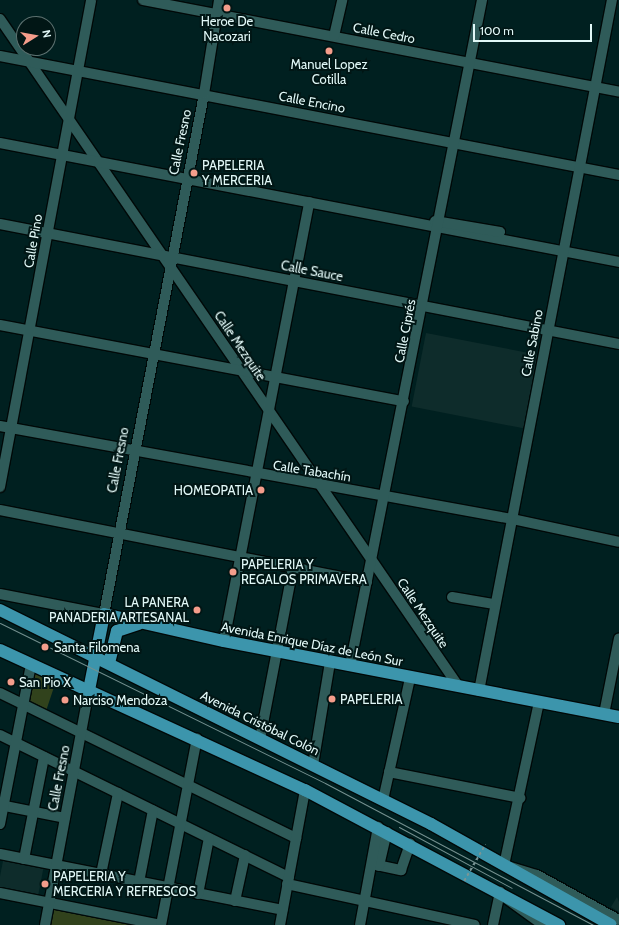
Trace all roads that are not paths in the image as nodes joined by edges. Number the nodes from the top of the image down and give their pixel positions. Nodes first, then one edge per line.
1 (90, 0) edge
2 (143, 0) edge
3 (219, 0) edge
4 (342, 0) edge
5 (482, 0) edge
6 (612, 0) edge
7 (216, 13) junction
8 (0, 19) edge
9 (334, 36) junction
10 (0, 56) edge
11 (29, 61) junction
12 (470, 63) junction
13 (77, 71) junction
14 (596, 88) junction
15 (619, 92) edge
16 (204, 94) junction
17 (69, 120) junction
18 (456, 142) junction
19 (0, 143) edge
20 (62, 156) junction
21 (98, 161) junction
22 (580, 168) junction
23 (619, 175) edge
24 (186, 178) junction
25 (308, 202) junction
26 (0, 224) edge
27 (439, 224) junction
28 (47, 233) junction
29 (563, 248) junction
30 (619, 256) edge
31 (167, 259) junction
32 (619, 262) edge
33 (294, 281) junction
34 (424, 306) junction
35 (0, 325) edge
36 (30, 330) junction
37 (548, 330) junction
38 (619, 344) edge
39 (152, 354) junction
40 (242, 371) junction
41 (275, 378) junction
42 (404, 401) junction
43 (269, 410) junction
44 (0, 426) edge
45 (11, 429) junction
46 (133, 451) junction
47 (256, 475) junction
48 (320, 485) junction
49 (0, 487) edge
50 (385, 496) junction
51 (0, 510) edge
52 (512, 519) junction
53 (119, 533) junction
54 (619, 542) edge
55 (241, 557) junction
56 (372, 561) junction
57 (293, 567) junction
58 (367, 582) junction
59 (0, 594) edge
60 (452, 597) dead end
61 (494, 604) junction
62 (0, 610) edge
63 (104, 614) junction
64 (144, 623) junction
65 (619, 638) edge
66 (224, 641) junction
67 (0, 650) edge
68 (278, 652) junction
69 (97, 657) junction
70 (330, 662) junction
71 (109, 663) junction
72 (31, 664) junction
73 (350, 666) junction
74 (410, 678) junction
75 (459, 687) junction
76 (89, 690) junction
77 (479, 691) junction
78 (0, 693) edge
79 (539, 702) junction
80 (23, 704) junction
81 (604, 714) junction
82 (619, 717) edge
83 (82, 733) junction
84 (0, 735) edge
85 (197, 738) junction
86 (260, 739) junction
87 (16, 743) junction
88 (44, 756) junction
89 (313, 765) junction
90 (74, 772) junction
91 (389, 772) junction
92 (188, 785) junction
93 (305, 790) junction
94 (118, 793) junction
95 (520, 798) junction
96 (384, 800) junction
97 (2, 805) edge
98 (153, 810) junction
99 (33, 811) junction
100 (66, 818) junction
101 (0, 824) edge
102 (181, 824) junction
103 (383, 829) junction
104 (209, 838) junction
105 (296, 838) junction
106 (410, 844) junction
107 (0, 854) edge
108 (245, 855) junction
109 (24, 859) junction
110 (56, 865) junction
111 (375, 865) junction
112 (504, 865) junction
113 (101, 874) junction
114 (288, 880) junction
115 (139, 882) junction
116 (168, 888) junction
117 (500, 892) junction
118 (0, 893) edge
119 (198, 894) junction
120 (235, 901) junction
121 (49, 903) junction
122 (365, 903) junction
123 (282, 910) junction
124 (619, 920) edge
125 (45, 925) edge
126 (161, 925) edge
127 (280, 925) edge
128 (360, 925) edge
129 (475, 925) edge
130 (493, 925) edge
131 (543, 925) edge
132 (559, 925) edge
133 (612, 925) edge

1 - 13 street, Calle Pino
2 - 7 street, Calle Cedro
3 - 7 street, Calle Fresno
4 - 9 street
5 - 12 street, Calle Ciprés
6 - 14 street, Calle Sabino
7 - 9 street, Calle Cedro
7 - 16 street, Calle Fresno
8 - 11 street, Calle Mezquite
9 - 12 street, Calle Cedro
10 - 11 street, Calle Encino
11 - 13 street, Calle Encino
11 - 17 street, Calle Mezquite
12 - 14 street, Calle Cedro
12 - 18 street, Calle Ciprés
13 - 16 street, Calle Encino
13 - 17 street, Calle Pino
14 - 15 street, Calle Cedro
14 - 22 street, Calle Sabino
16 - 18 street, Calle Encino
16 - 24 street, Calle Fresno
17 - 20 street, Calle Pino
17 - 21 street, Calle Mezquite
18 - 22 street, Calle Encino
18 - 27 street, Calle Ciprés
19 - 20 street
20 - 21 street
20 - 28 street, Calle Pino
21 - 24 street
21 - 31 street, Calle Mezquite
22 - 23 street, Calle Encino
22 - 29 street, Calle Sabino
24 - 25 street
24 - 31 street, Calle Fresno
25 - 27 street
25 - 33 street
26 - 28 street, Calle Sauce
27 - 29 street
27 - 34 street, Calle Ciprés
28 - 31 street, Calle Sauce
28 - 36 street, Calle Pino
29 - 30 street
29 - 32 street
29 - 37 street, Calle Sabino
31 - 33 street, Calle Sauce
31 - 39 street, Calle Fresno
31 - 40 street, Calle Mezquite
33 - 34 street, Calle Sauce
33 - 41 street
34 - 37 street, Calle Sauce
34 - 42 street, Calle Ciprés
35 - 36 street
36 - 39 street
36 - 45 street, Calle Pino
37 - 38 street, Calle Sauce
37 - 52 street, Calle Sabino
39 - 40 street
39 - 46 street, Calle Fresno
40 - 41 street
40 - 43 street, Calle Mezquite
41 - 42 street
41 - 43 street
42 - 50 street, Calle Ciprés
43 - 47 street
43 - 48 street, Calle Mezquite
44 - 45 street, Calle Tabachín
45 - 46 street, Calle Tabachín
45 - 49 street, Calle Pino
46 - 47 street, Calle Tabachín
46 - 53 street, Calle Fresno
47 - 48 street, Calle Tabachín
47 - 55 street
48 - 50 street, Calle Tabachín
48 - 56 street, Calle Mezquite
50 - 52 street, Calle Tabachín
50 - 56 street, Calle Ciprés
51 - 53 street
52 - 54 street, Calle Tabachín
52 - 61 street, Calle Sabino
53 - 55 street
53 - 63 street, Calle Fresno
55 - 57 street
55 - 66 street
56 - 58 street, Calle Ciprés
56 - 75 street, Calle Mezquite
57 - 58 street
57 - 68 street
58 - 73 street, Calle Ciprés
59 - 63 street, Avenida Enrique Díaz de León Sur
60 - 61 street
61 - 77 street, Calle Sabino
62 - 69 main road, Avenida Cristóbal Colón
63 - 64 main road, Avenida Enrique Díaz de León Sur
63 - 69 main road, Calle Fresno
64 - 66 main road, Avenida Enrique Díaz de León Sur
64 - 71 main road
65 - 81 street
66 - 68 main road, Avenida Enrique Díaz de León Sur
67 - 72 main road
68 - 70 main road, Avenida Enrique Díaz de León Sur
68 - 86 street
69 - 71 main road, Avenida Cristóbal Colón
69 - 76 main road, Calle Fresno
70 - 73 main road, Avenida Enrique Díaz de León Sur
70 - 89 street
71 - 86 main road, Avenida Cristóbal Colón
72 - 76 main road
72 - 80 street
73 - 74 main road, Avenida Enrique Díaz de León Sur
74 - 75 main road, Avenida Enrique Díaz de León Sur
74 - 91 street
75 - 77 main road, Avenida Enrique Díaz de León Sur
76 - 83 street, Calle Fresno
76 - 85 main road
77 - 79 main road, Avenida Enrique Díaz de León Sur
78 - 80 street
79 - 81 main road, Avenida Enrique Díaz de León Sur
79 - 95 street
80 - 83 street
80 - 87 street
81 - 82 main road, Avenida Enrique Díaz de León Sur
83 - 90 street, Calle Fresno
83 - 92 street
84 - 87 street
85 - 92 street
85 - 93 main road
86 - 89 main road, Avenida Cristóbal Colón
87 - 88 street
87 - 97 street
88 - 90 street
88 - 99 street
89 - 96 main road, Avenida Cristóbal Colón
90 - 94 street
90 - 100 street, Calle Fresno
91 - 95 street
91 - 96 street
92 - 102 street
92 - 105 street
93 - 103 main road
93 - 105 street
94 - 98 street
94 - 113 street
95 - 112 street
96 - 112 main road, Avenida Cristóbal Colón
97 - 99 street
97 - 101 street
98 - 102 street
98 - 115 street
99 - 100 street
99 - 109 street
100 - 110 street, Calle Fresno
102 - 104 street
102 - 116 street
103 - 106 main road
103 - 111 street
104 - 108 street
104 - 119 street
105 - 114 street
106 - 111 street
106 - 117 main road
107 - 109 street
108 - 114 street
108 - 120 street
109 - 110 street
110 - 113 street
110 - 121 street, Calle Fresno
111 - 122 street
112 - 124 street, Avenida Cristóbal Colón
112 - 133 main road, Avenida Cristóbal Colón
113 - 115 street
114 - 122 street
114 - 123 street
115 - 116 street
116 - 119 street
116 - 126 street
117 - 130 street
117 - 131 street
117 - 132 main road
118 - 121 street
119 - 120 street
120 - 123 street
121 - 125 street, Calle Fresno
121 - 126 street
122 - 128 street
122 - 129 street
123 - 127 street

